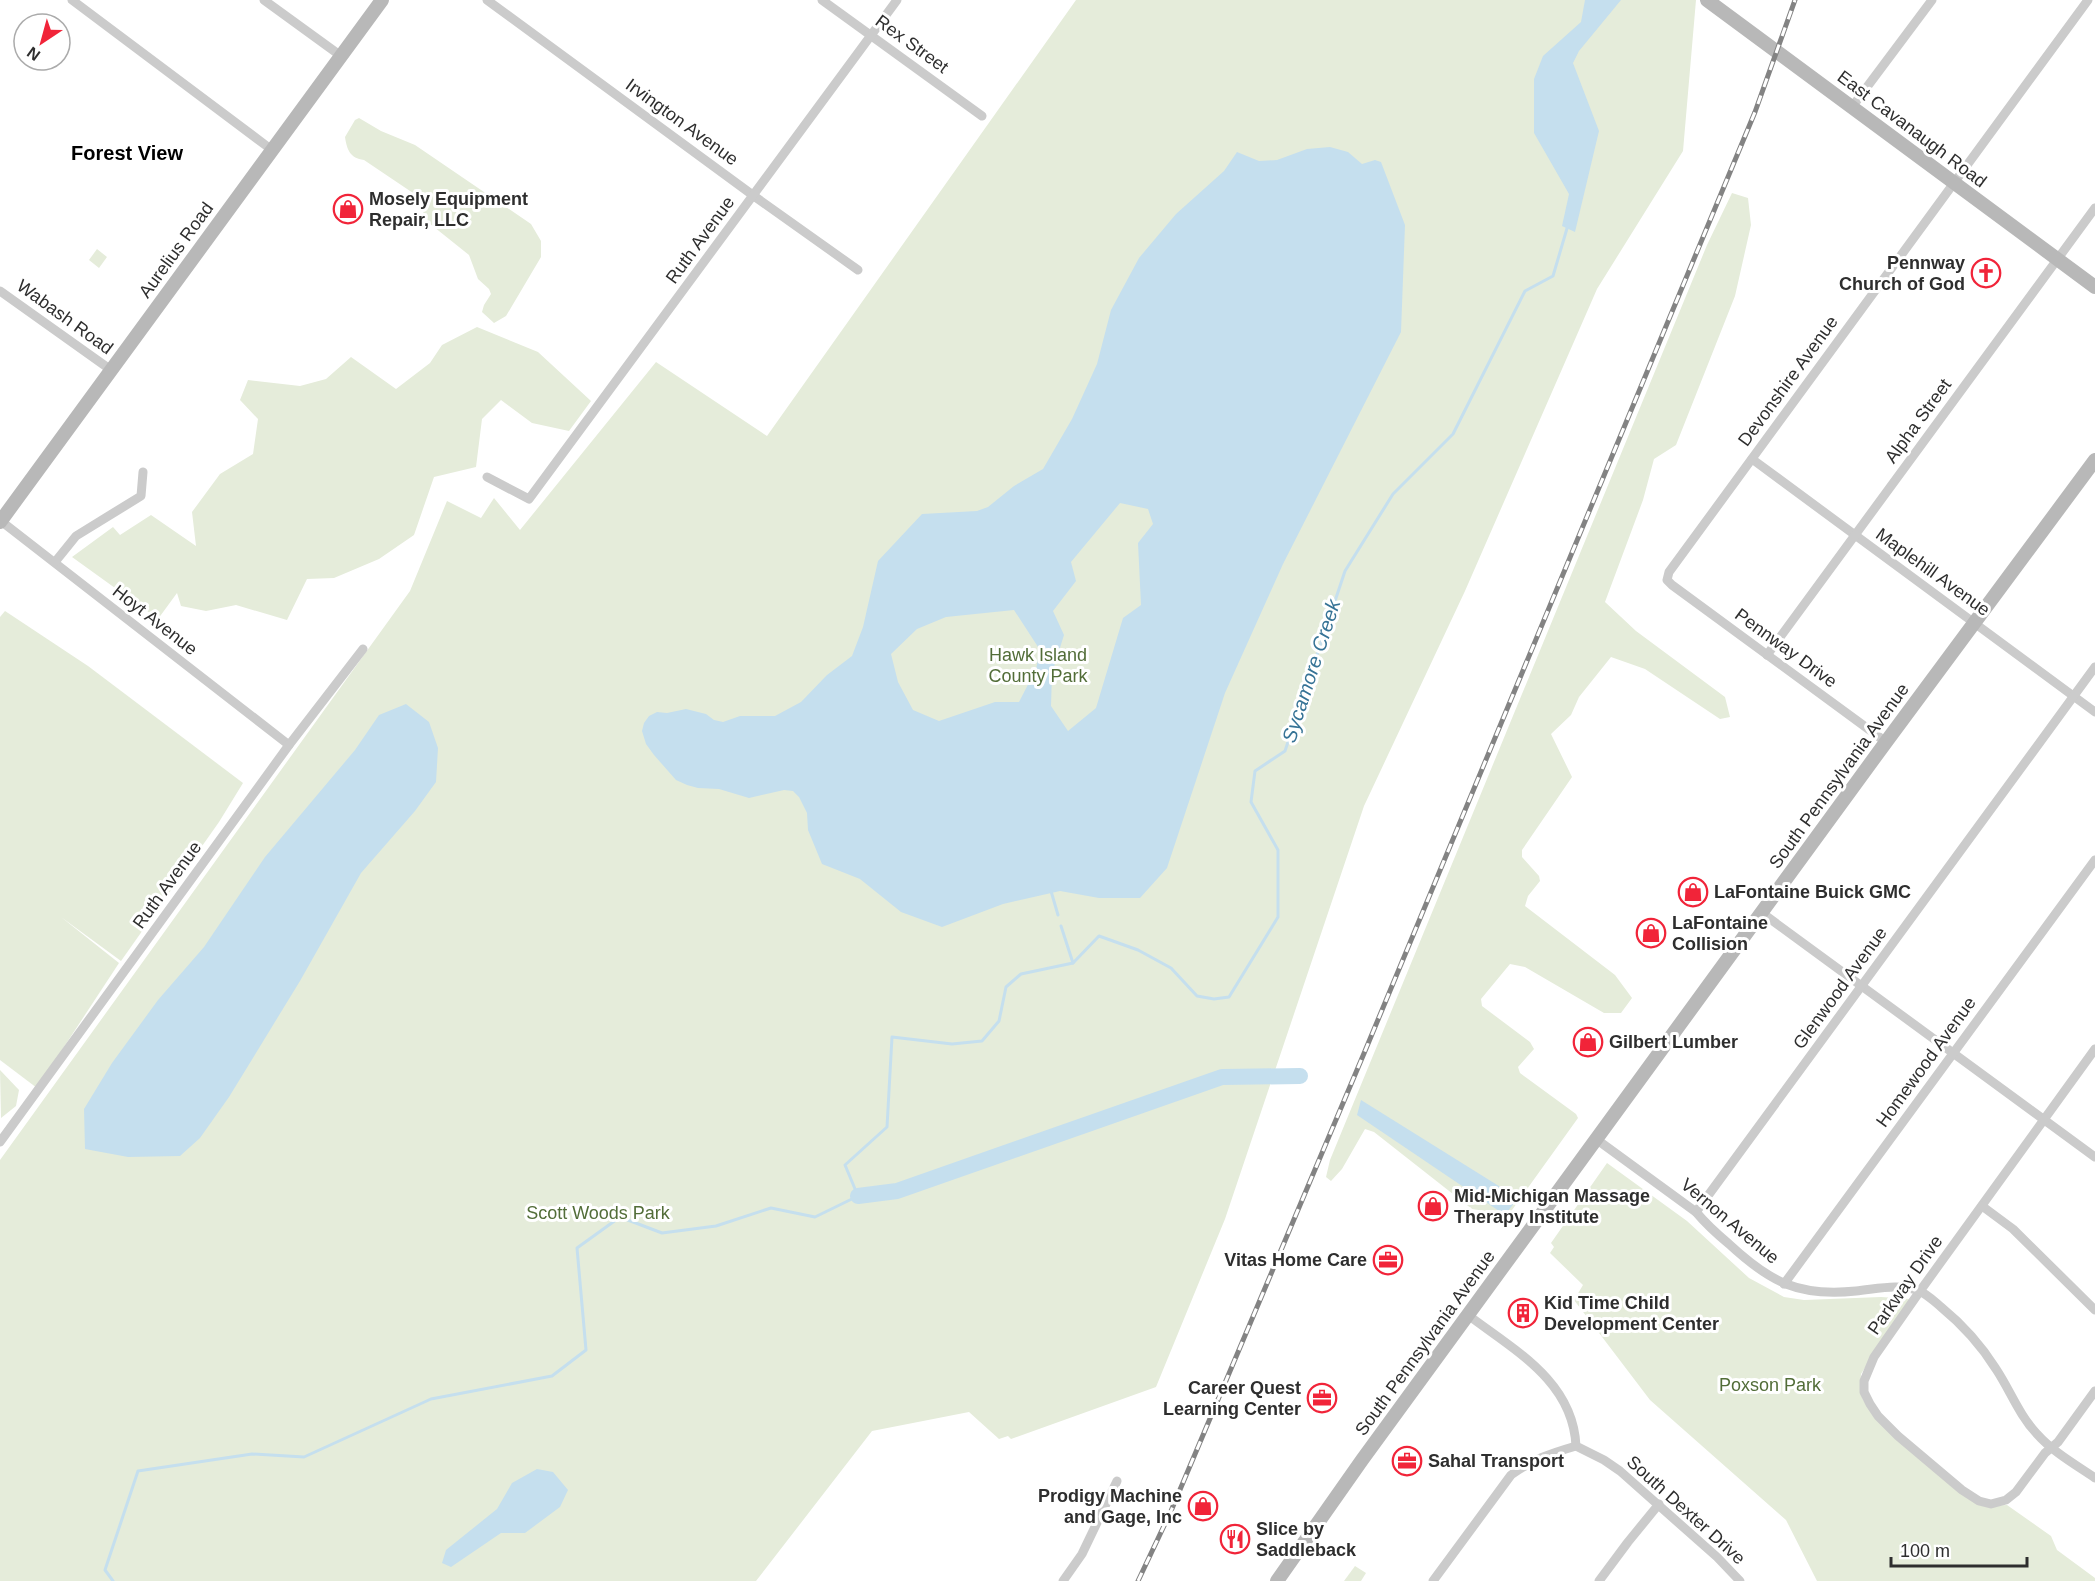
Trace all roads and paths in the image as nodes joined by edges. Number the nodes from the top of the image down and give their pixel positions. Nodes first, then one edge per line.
1 (72, 0) edge
2 (264, 0) edge
3 (382, 0) edge
4 (487, 0) edge
5 (822, 0) edge
6 (897, 0) edge
7 (1707, 0) edge
8 (1932, 0) edge
9 (2088, 0) edge
10 (871, 35) junction
11 (341, 56) junction
12 (1852, 107) junction
13 (982, 116) dead end
14 (272, 150) junction
15 (1953, 183) junction
16 (754, 196) junction
17 (2095, 208) edge
18 (2058, 260) junction
19 (858, 270) dead end
20 (2095, 287) edge
21 (0, 291) edge
22 (111, 370) junction
23 (1752, 459) junction
24 (2095, 460) edge
25 (143, 472) dead end
26 (487, 477) dead end
27 (0, 522) edge
28 (1855, 535) junction
29 (55, 562) junction
30 (1667, 580) joint
31 (1974, 622) junction
32 (363, 649) dead end
33 (1767, 655) junction
34 (2095, 667) edge
35 (2074, 696) junction
36 (2095, 711) edge
37 (1886, 742) junction
38 (289, 745) junction
39 (2095, 860) edge
40 (1762, 913) junction
41 (1862, 986) junction
42 (2095, 1049) edge
43 (1953, 1053) junction
44 (2044, 1120) junction
45 (1596, 1139) junction
46 (0, 1142) edge
47 (2095, 1157) edge
48 (1982, 1206) junction
49 (1696, 1212) junction
50 (1784, 1284) junction
51 (1920, 1291) junction
52 (2095, 1310) edge
53 (1468, 1315) junction
54 (2095, 1391) edge
55 (1576, 1446) junction
56 (2052, 1447) junction
57 (2095, 1479) edge
58 (1117, 1481) dead end
59 (1659, 1504) junction
60 (1063, 1581) edge
61 (1277, 1581) edge
62 (1433, 1581) edge
63 (1599, 1581) edge
64 (1740, 1581) edge

1 - 14 street
2 - 11 street
3 - 11 main road, Aurelius Road
4 - 16 street, Irvington Avenue
5 - 10 street, Rex Street
6 - 10 street, Ruth Avenue
7 - 12 main road, East Cavanaugh Road
8 - 12 street
9 - 15 street, Devonshire Avenue
10 - 13 street, Rex Street
10 - 16 street, Ruth Avenue
11 - 14 main road, Aurelius Road
12 - 15 main road, East Cavanaugh Road
14 - 22 main road, Aurelius Road
15 - 18 main road, East Cavanaugh Road
15 - 23 street, Devonshire Avenue
16 - 19 street, Irvington Avenue
16 - 26 street, Ruth Avenue
17 - 18 street, Alpha Street
18 - 20 main road, East Cavanaugh Road
18 - 28 street, Alpha Street
21 - 22 street, Wabash Road
22 - 27 main road, Aurelius Road
23 - 28 street, Maplehill Avenue
23 - 30 street, Devonshire Avenue
24 - 31 main road, South Pennsylvania Avenue
25 - 29 street
27 - 29 street, Hoyt Avenue
28 - 31 street, Maplehill Avenue
28 - 33 street, Alpha Street
29 - 38 street, Hoyt Avenue
30 - 33 street, Pennway Drive
31 - 35 street, Maplehill Avenue
31 - 37 main road, South Pennsylvania Avenue
32 - 38 street, Ruth Avenue
33 - 37 street, Pennway Drive
34 - 35 street, Glenwood Avenue
35 - 36 street, Maplehill Avenue
35 - 41 street, Glenwood Avenue
37 - 40 main road, South Pennsylvania Avenue
38 - 46 street, Ruth Avenue
39 - 43 street, Homewood Avenue
40 - 41 street
40 - 45 main road, South Pennsylvania Avenue
41 - 43 street
41 - 49 street, Glenwood Avenue
42 - 44 street, Parkway Drive
43 - 44 street
43 - 50 street, Homewood Avenue
44 - 47 street
44 - 48 street, Parkway Drive
45 - 49 street, Vernon Avenue
45 - 53 main road, South Pennsylvania Avenue
48 - 51 street, Parkway Drive
48 - 52 street
49 - 50 street, Vernon Avenue
50 - 51 street, Vernon Avenue
51 - 56 street
51 - 56 street, Parkway Drive
53 - 55 street
53 - 61 main road, South Pennsylvania Avenue
54 - 56 street
55 - 59 street, South Dexter Drive
55 - 62 street
56 - 57 street
58 - 60 street
59 - 63 street
59 - 64 street, South Dexter Drive

